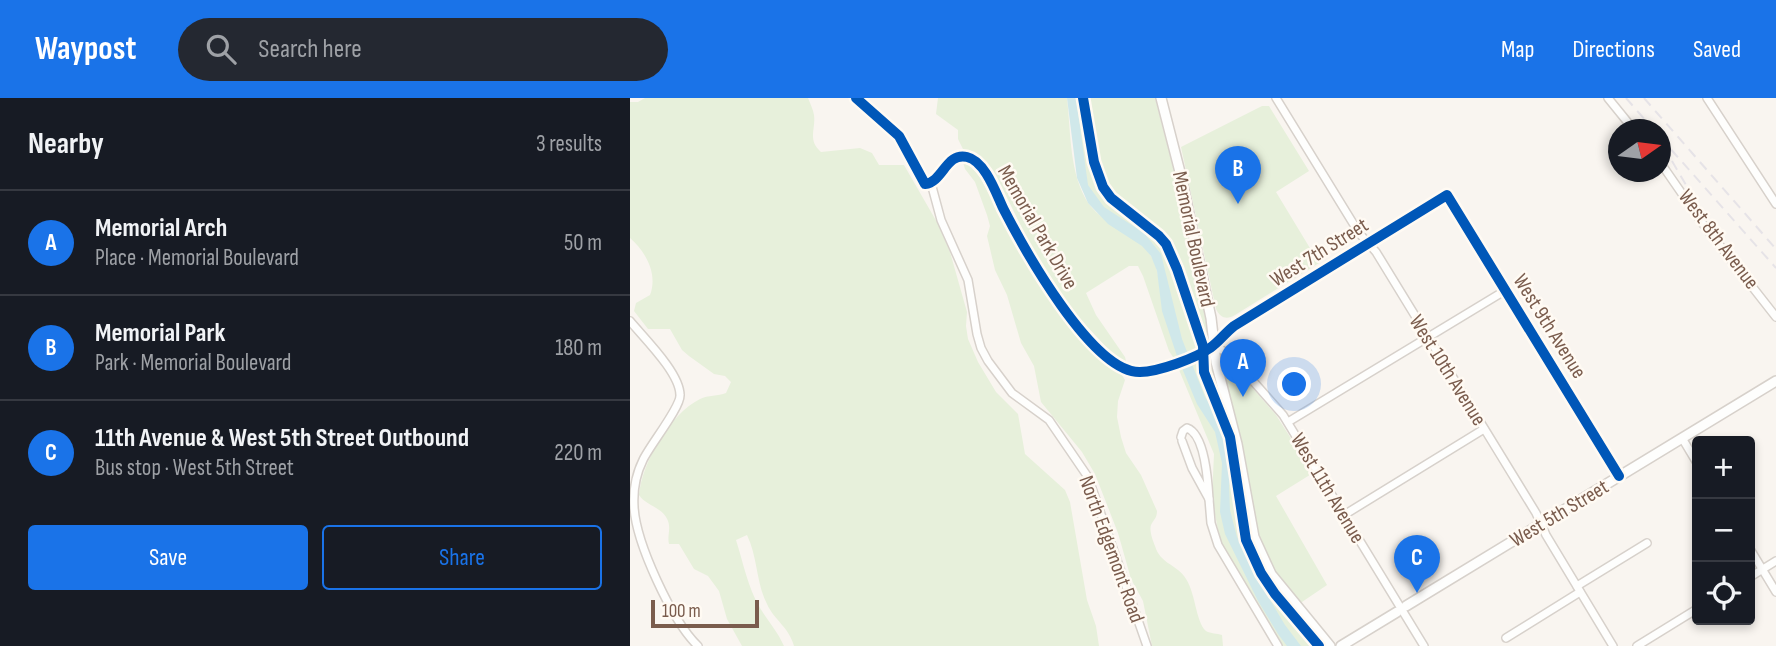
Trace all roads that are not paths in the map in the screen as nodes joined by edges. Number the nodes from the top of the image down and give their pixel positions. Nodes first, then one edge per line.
1 (856, 98) edge
2 (1161, 98) edge
3 (1276, 98) edge
4 (1608, 98) edge
5 (1707, 98) edge
6 (1625, 119) edge
7 (1671, 177) edge
8 (931, 183) junction
9 (1447, 195) joint
10 (1775, 199) edge
11 (1369, 243) junction
12 (1506, 290) junction
13 (1776, 317) edge
14 (630, 321) edge
15 (1428, 337) junction
16 (1214, 346) junction
17 (1776, 381) edge
18 (1288, 422) junction
19 (1484, 429) junction
20 (1682, 438) junction
21 (1692, 455) edge
22 (1619, 476) junction
23 (1209, 499) junction
24 (1344, 515) junction
25 (1541, 524) junction
26 (1647, 543) dead end
27 (1755, 557) edge
28 (1776, 561) edge
29 (1762, 569) junction
30 (1755, 574) edge
31 (1578, 589) junction
32 (1776, 592) edge
33 (1402, 609) junction
34 (1692, 612) edge
35 (1506, 638) dead end
36 (698, 646) edge
37 (1147, 646) edge
38 (1278, 646) edge
39 (1330, 646) edge
40 (1341, 646) edge
41 (1424, 646) edge
42 (1613, 646) edge
43 (1637, 646) edge

1 - 8 street
2 - 16 street, Memorial Boulevard
3 - 11 street, West 10th Avenue
4 - 6 street
5 - 10 street
7 - 13 street, West 8th Avenue
8 - 16 street, Memorial Park Drive
8 - 37 street, North Edgemont Road
9 - 11 street, West 7th Street
9 - 12 street, West 9th Avenue
11 - 15 street, West 10th Avenue
11 - 16 street, West 7th Street
12 - 15 street
12 - 22 street, West 9th Avenue
14 - 36 street
15 - 18 street
15 - 19 street, West 10th Avenue
16 - 18 street, West 11th Avenue
16 - 39 street, Memorial Boulevard
17 - 20 street, West 5th Street
18 - 24 street, West 11th Avenue
19 - 24 street
19 - 25 street, West 10th Avenue
20 - 21 street
20 - 22 street, West 5th Street
22 - 25 street, West 5th Street
23 - 23 street
23 - 38 street
24 - 33 street, West 11th Avenue
25 - 31 street, West 10th Avenue
25 - 33 street, West 5th Street
26 - 31 street
27 - 29 street
28 - 29 street
29 - 30 street
29 - 32 street
31 - 35 street
31 - 42 street, West 10th Avenue
33 - 40 street, West 5th Street
33 - 41 street, West 11th Avenue
34 - 43 street

